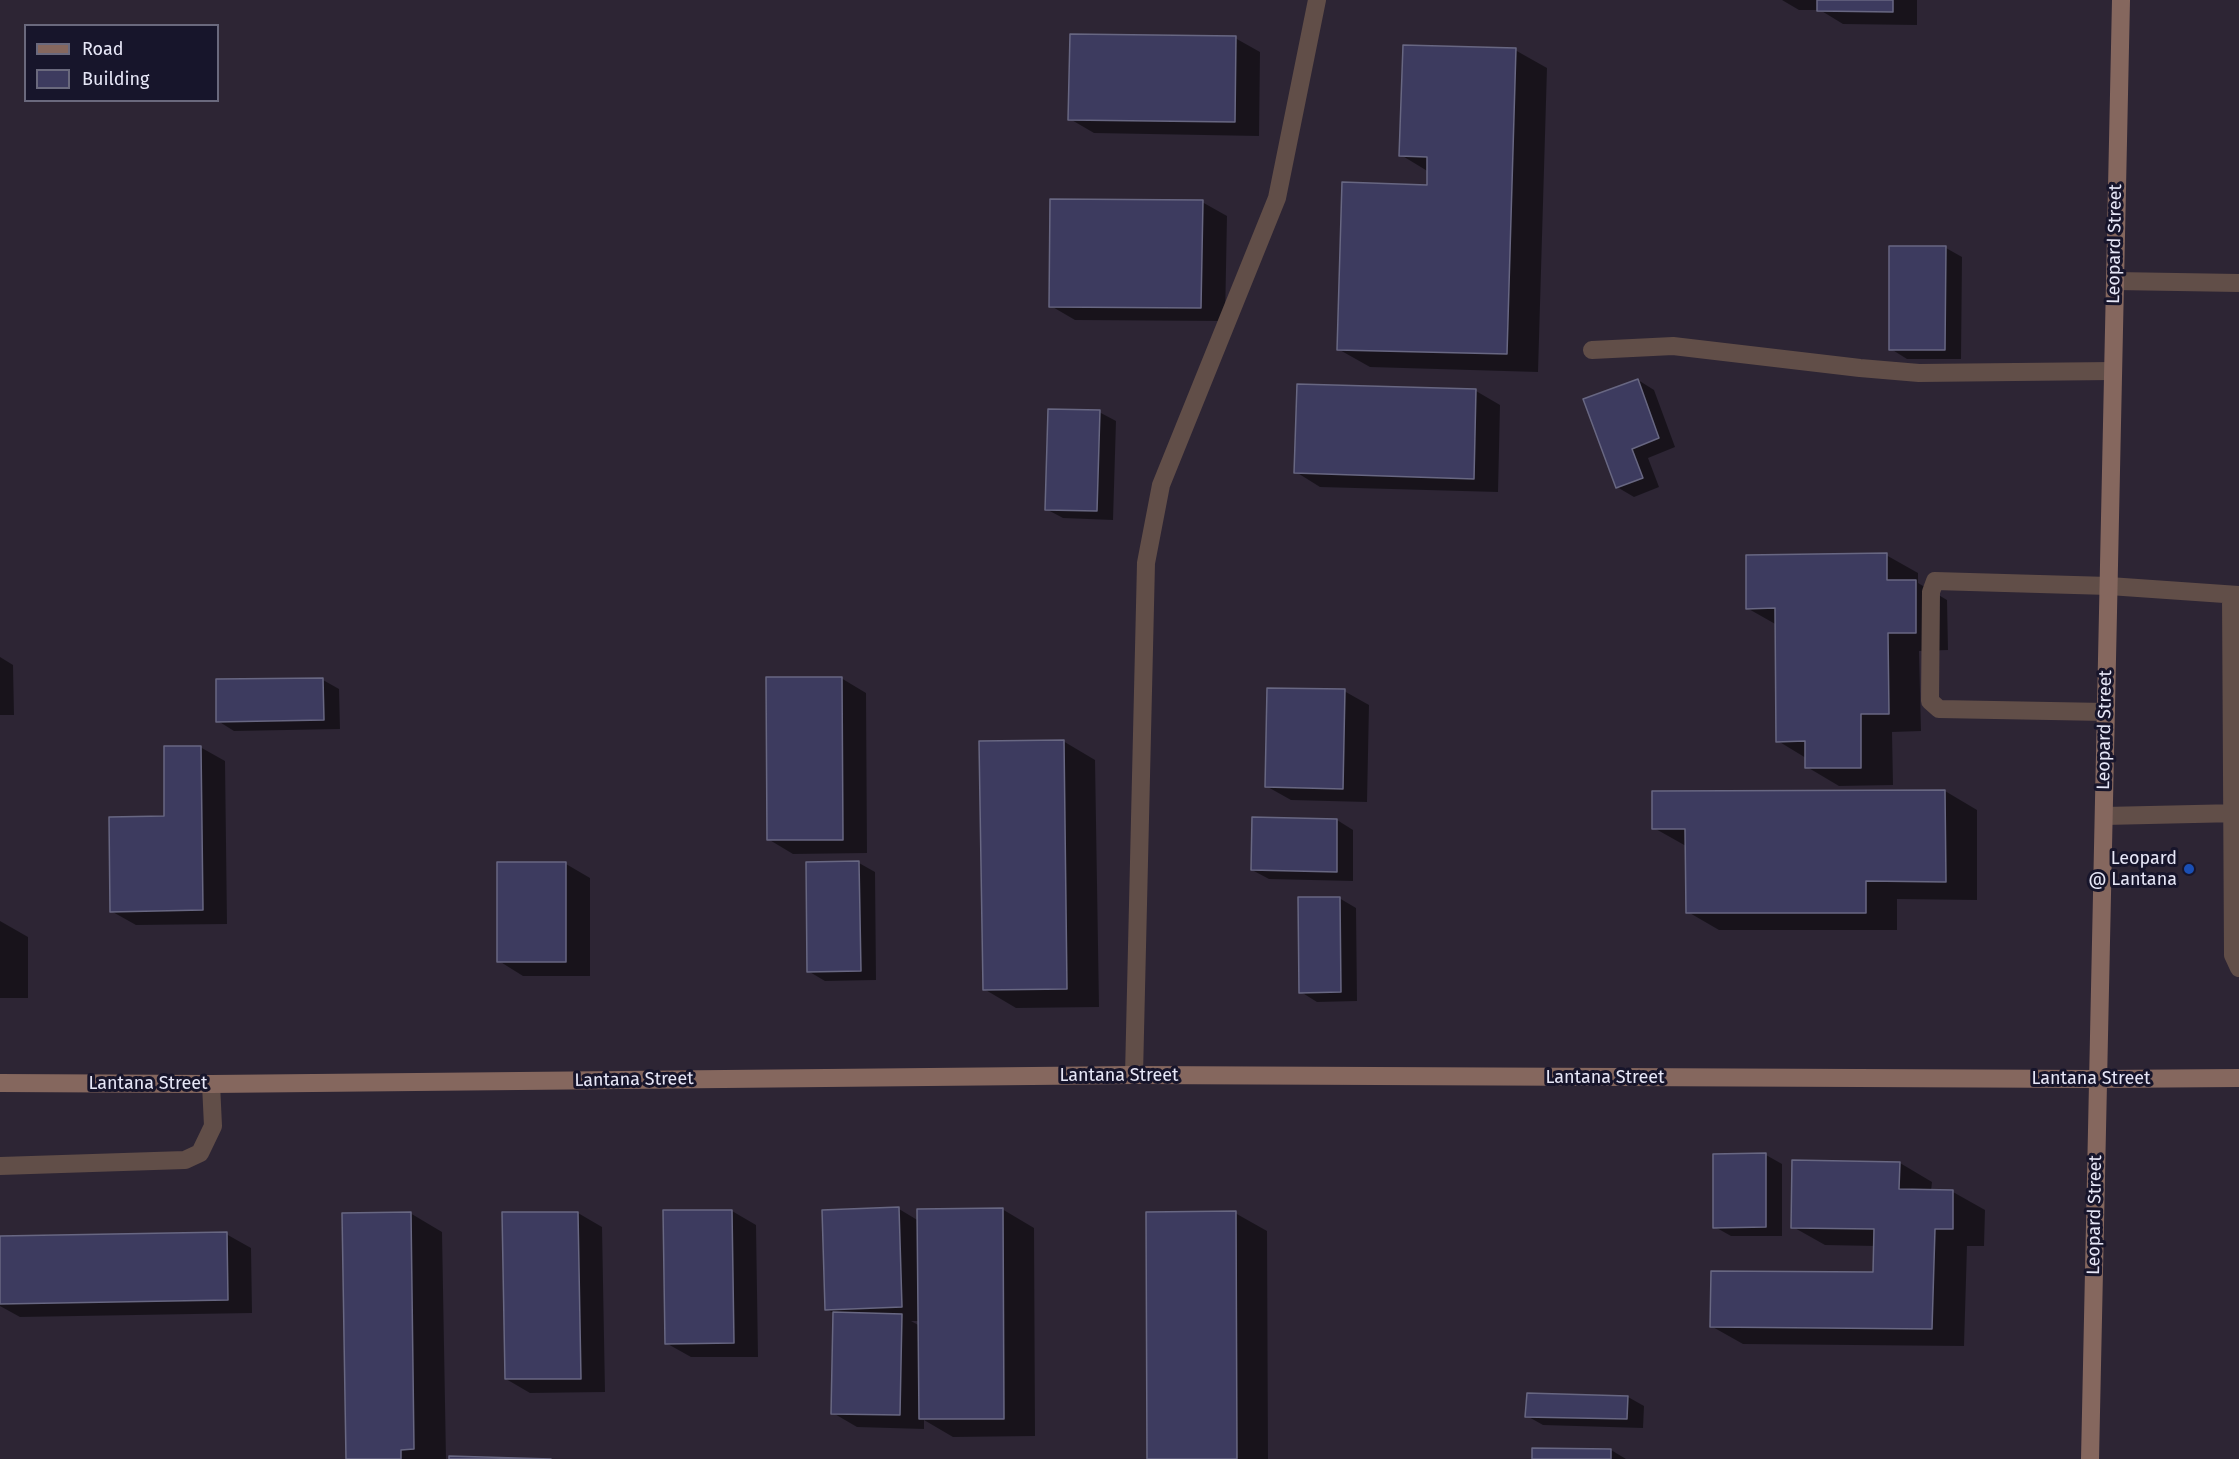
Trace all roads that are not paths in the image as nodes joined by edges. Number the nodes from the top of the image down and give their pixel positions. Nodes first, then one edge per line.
1 (1317, 0) edge
2 (2121, 0) edge
3 (2115, 281) junction
4 (2239, 283) edge
5 (1592, 350) dead end
6 (2113, 371) junction
7 (2109, 586) junction
8 (2235, 595) edge
9 (2106, 712) junction
10 (2235, 813) edge
11 (2104, 816) junction
12 (2239, 968) edge
13 (1134, 1075) junction
14 (2239, 1078) edge
15 (2098, 1079) junction
16 (0, 1083) edge
17 (211, 1084) junction
18 (0, 1166) edge
19 (2090, 1459) edge

1 - 13 lane
2 - 3 street, Leopard Street
3 - 4 lane
3 - 6 street, Leopard Street
5 - 6 lane
6 - 7 street, Leopard Street
7 - 8 lane
7 - 9 street, Leopard Street
7 - 9 lane
8 - 10 lane
9 - 11 street, Leopard Street
10 - 11 lane
10 - 12 lane
11 - 15 street, Leopard Street
13 - 15 street, Lantana Street
13 - 17 street, Lantana Street
14 - 15 street, Lantana Street
15 - 19 street, Leopard Street
16 - 17 street, Lantana Street
17 - 18 lane

